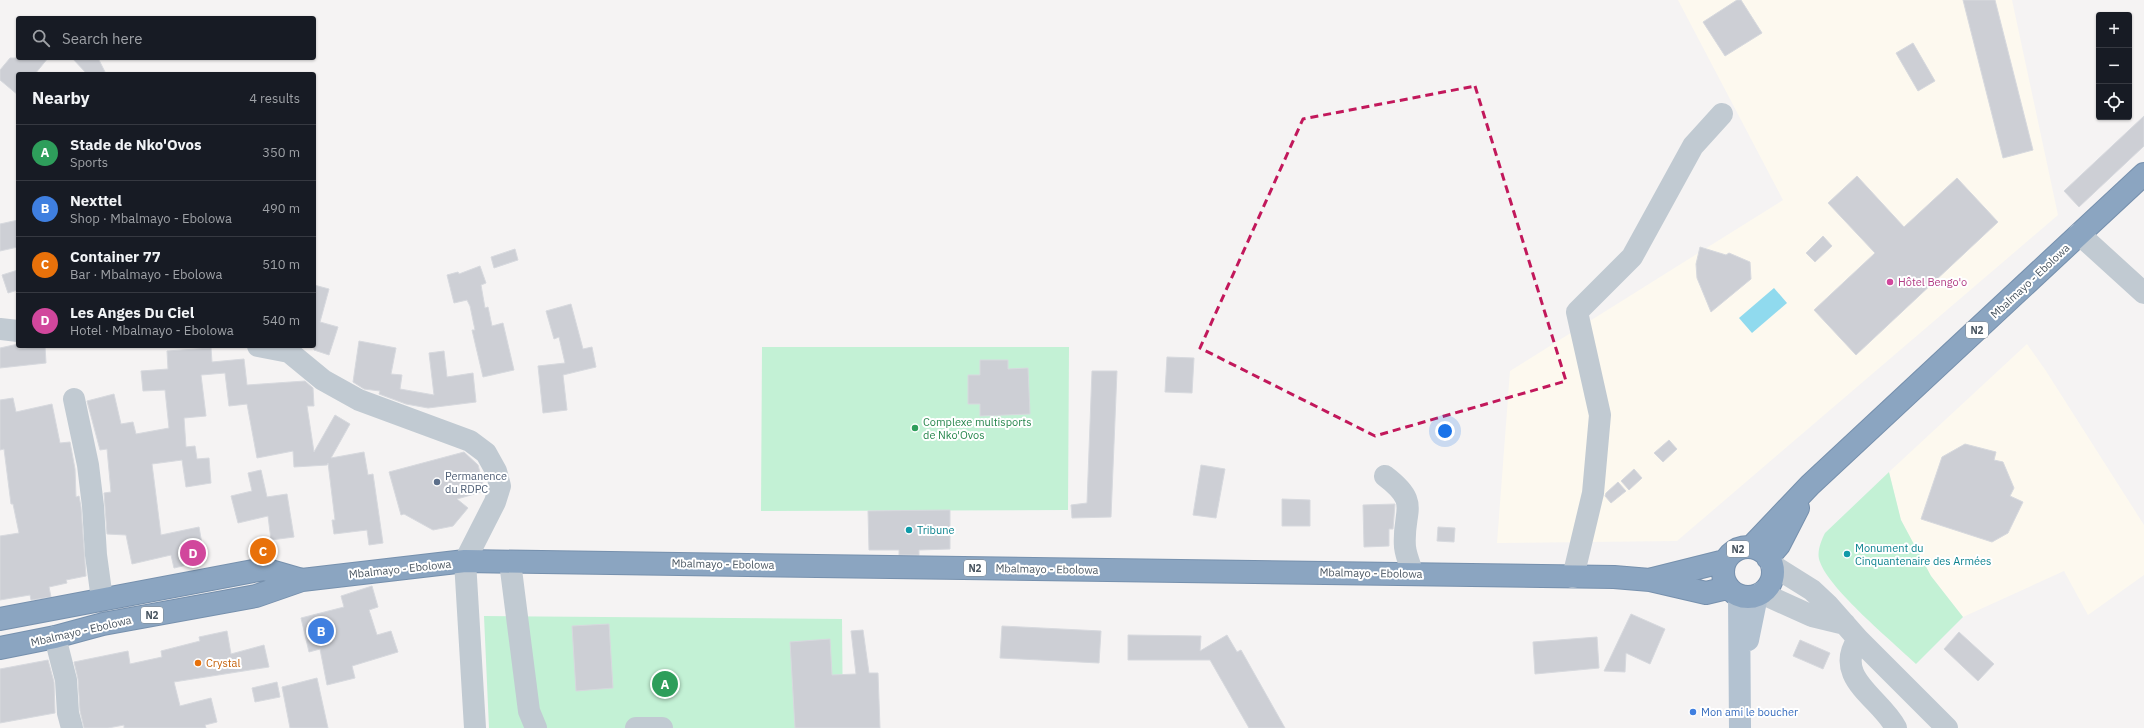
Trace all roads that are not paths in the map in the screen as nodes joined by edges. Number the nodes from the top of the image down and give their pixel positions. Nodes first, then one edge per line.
1 (1722, 114) dead end
2 (2144, 174) edge
3 (2079, 234) junction
4 (2144, 293) edge
5 (0, 329) edge
6 (16, 331) edge
7 (268, 348) edge
8 (74, 398) dead end
9 (1385, 476) dead end
10 (1764, 557) junction
11 (465, 561) junction
12 (1725, 561) junction
13 (510, 562) junction
14 (1413, 574) junction
15 (1573, 577) junction
16 (302, 580) junction
17 (1650, 580) junction
18 (1746, 593) junction
19 (102, 599) junction
20 (0, 620) edge
21 (1852, 631) junction
22 (55, 637) junction
23 (0, 648) edge
24 (72, 728) edge
25 (475, 728) edge
26 (536, 728) edge
27 (636, 728) edge
28 (662, 728) edge
29 (1740, 728) edge
30 (1896, 728) edge
31 (1947, 728) edge

1 - 15 street
2 - 3 highway, Mbalmayo - Ebolowa / N2
3 - 4 street
3 - 10 highway, Mbalmayo - Ebolowa / N2
5 - 6 street
7 - 11 street
8 - 19 street
9 - 14 street
10 - 12 highway, Mbalmayo - Ebolowa / N2
10 - 18 highway, Mbalmayo - Ebolowa / N2
10 - 21 street
11 - 13 highway, Mbalmayo - Ebolowa / N2
11 - 16 highway, Mbalmayo - Ebolowa / N2
11 - 25 street
12 - 17 highway, Mbalmayo - Ebolowa / N2
12 - 18 highway, N2
13 - 14 highway, Mbalmayo - Ebolowa / N2
13 - 26 street
14 - 15 highway, Mbalmayo - Ebolowa / N2
15 - 17 highway, Mbalmayo - Ebolowa / N2
16 - 19 highway, Mbalmayo - Ebolowa / N2
16 - 22 highway, Mbalmayo - Ebolowa / N2
17 - 18 highway, Mbalmayo - Ebolowa / N2
18 - 21 street
18 - 29 main road
19 - 20 highway, Mbalmayo - Ebolowa / N2
21 - 30 street
21 - 31 street
22 - 23 highway, Mbalmayo - Ebolowa / N2
22 - 24 street
27 - 28 street

